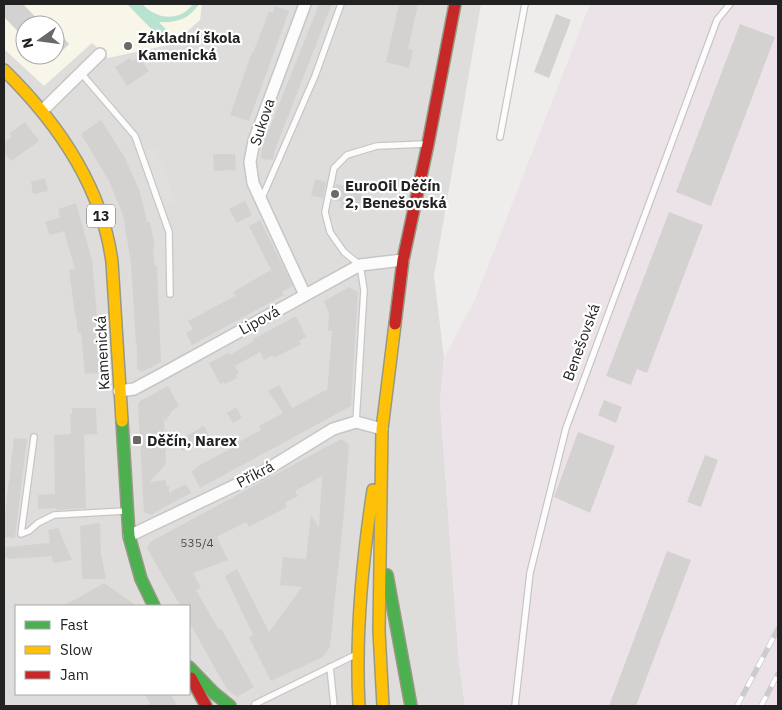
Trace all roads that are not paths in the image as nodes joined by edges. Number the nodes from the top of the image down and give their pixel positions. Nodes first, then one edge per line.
1 (305, 4) edge
2 (340, 4) edge
3 (455, 4) edge
4 (525, 4) edge
5 (730, 4) edge
6 (100, 54) dead end
7 (4, 70) edge
8 (81, 73) junction
9 (42, 111) junction
10 (500, 137) dead end
11 (428, 144) junction
12 (261, 200) junction
13 (403, 260) junction
14 (360, 265) junction
15 (170, 294) dead end
16 (304, 295) junction
17 (120, 391) junction
18 (356, 422) junction
19 (382, 429) junction
20 (34, 436) dead end
21 (127, 511) junction
22 (129, 536) junction
23 (381, 541) junction
24 (154, 605) edge
25 (357, 654) junction
26 (330, 667) junction
27 (190, 668) edge
28 (190, 677) edge
29 (255, 704) dead end
30 (206, 706) edge
31 (230, 706) edge
32 (334, 706) edge
33 (359, 706) edge
34 (382, 706) edge
35 (411, 706) edge
36 (515, 706) edge

1 - 12 street, Sukova
2 - 12 lane
3 - 11 main road
4 - 10 lane
5 - 36 lane, Benešovská
6 - 8 street
7 - 9 main road, Kamenická / 13
8 - 9 street
8 - 15 lane
9 - 17 main road, Kamenická / 13
11 - 13 main road
11 - 14 lane
12 - 16 street, Sukova
13 - 14 street, Lipová
13 - 19 main road
14 - 16 street, Lipová
14 - 18 lane
16 - 17 street, Lipová
17 - 21 main road, Kamenická / 13
18 - 19 street
18 - 22 street, Příkrá
19 - 23 main road
19 - 25 main road
20 - 21 lane
21 - 22 main road, Kamenická / 13
22 - 24 main road, Kamenická / 13
23 - 34 main road
23 - 35 main road
25 - 26 lane
25 - 33 main road
26 - 29 lane
26 - 32 lane
27 - 31 main road
28 - 30 main road

